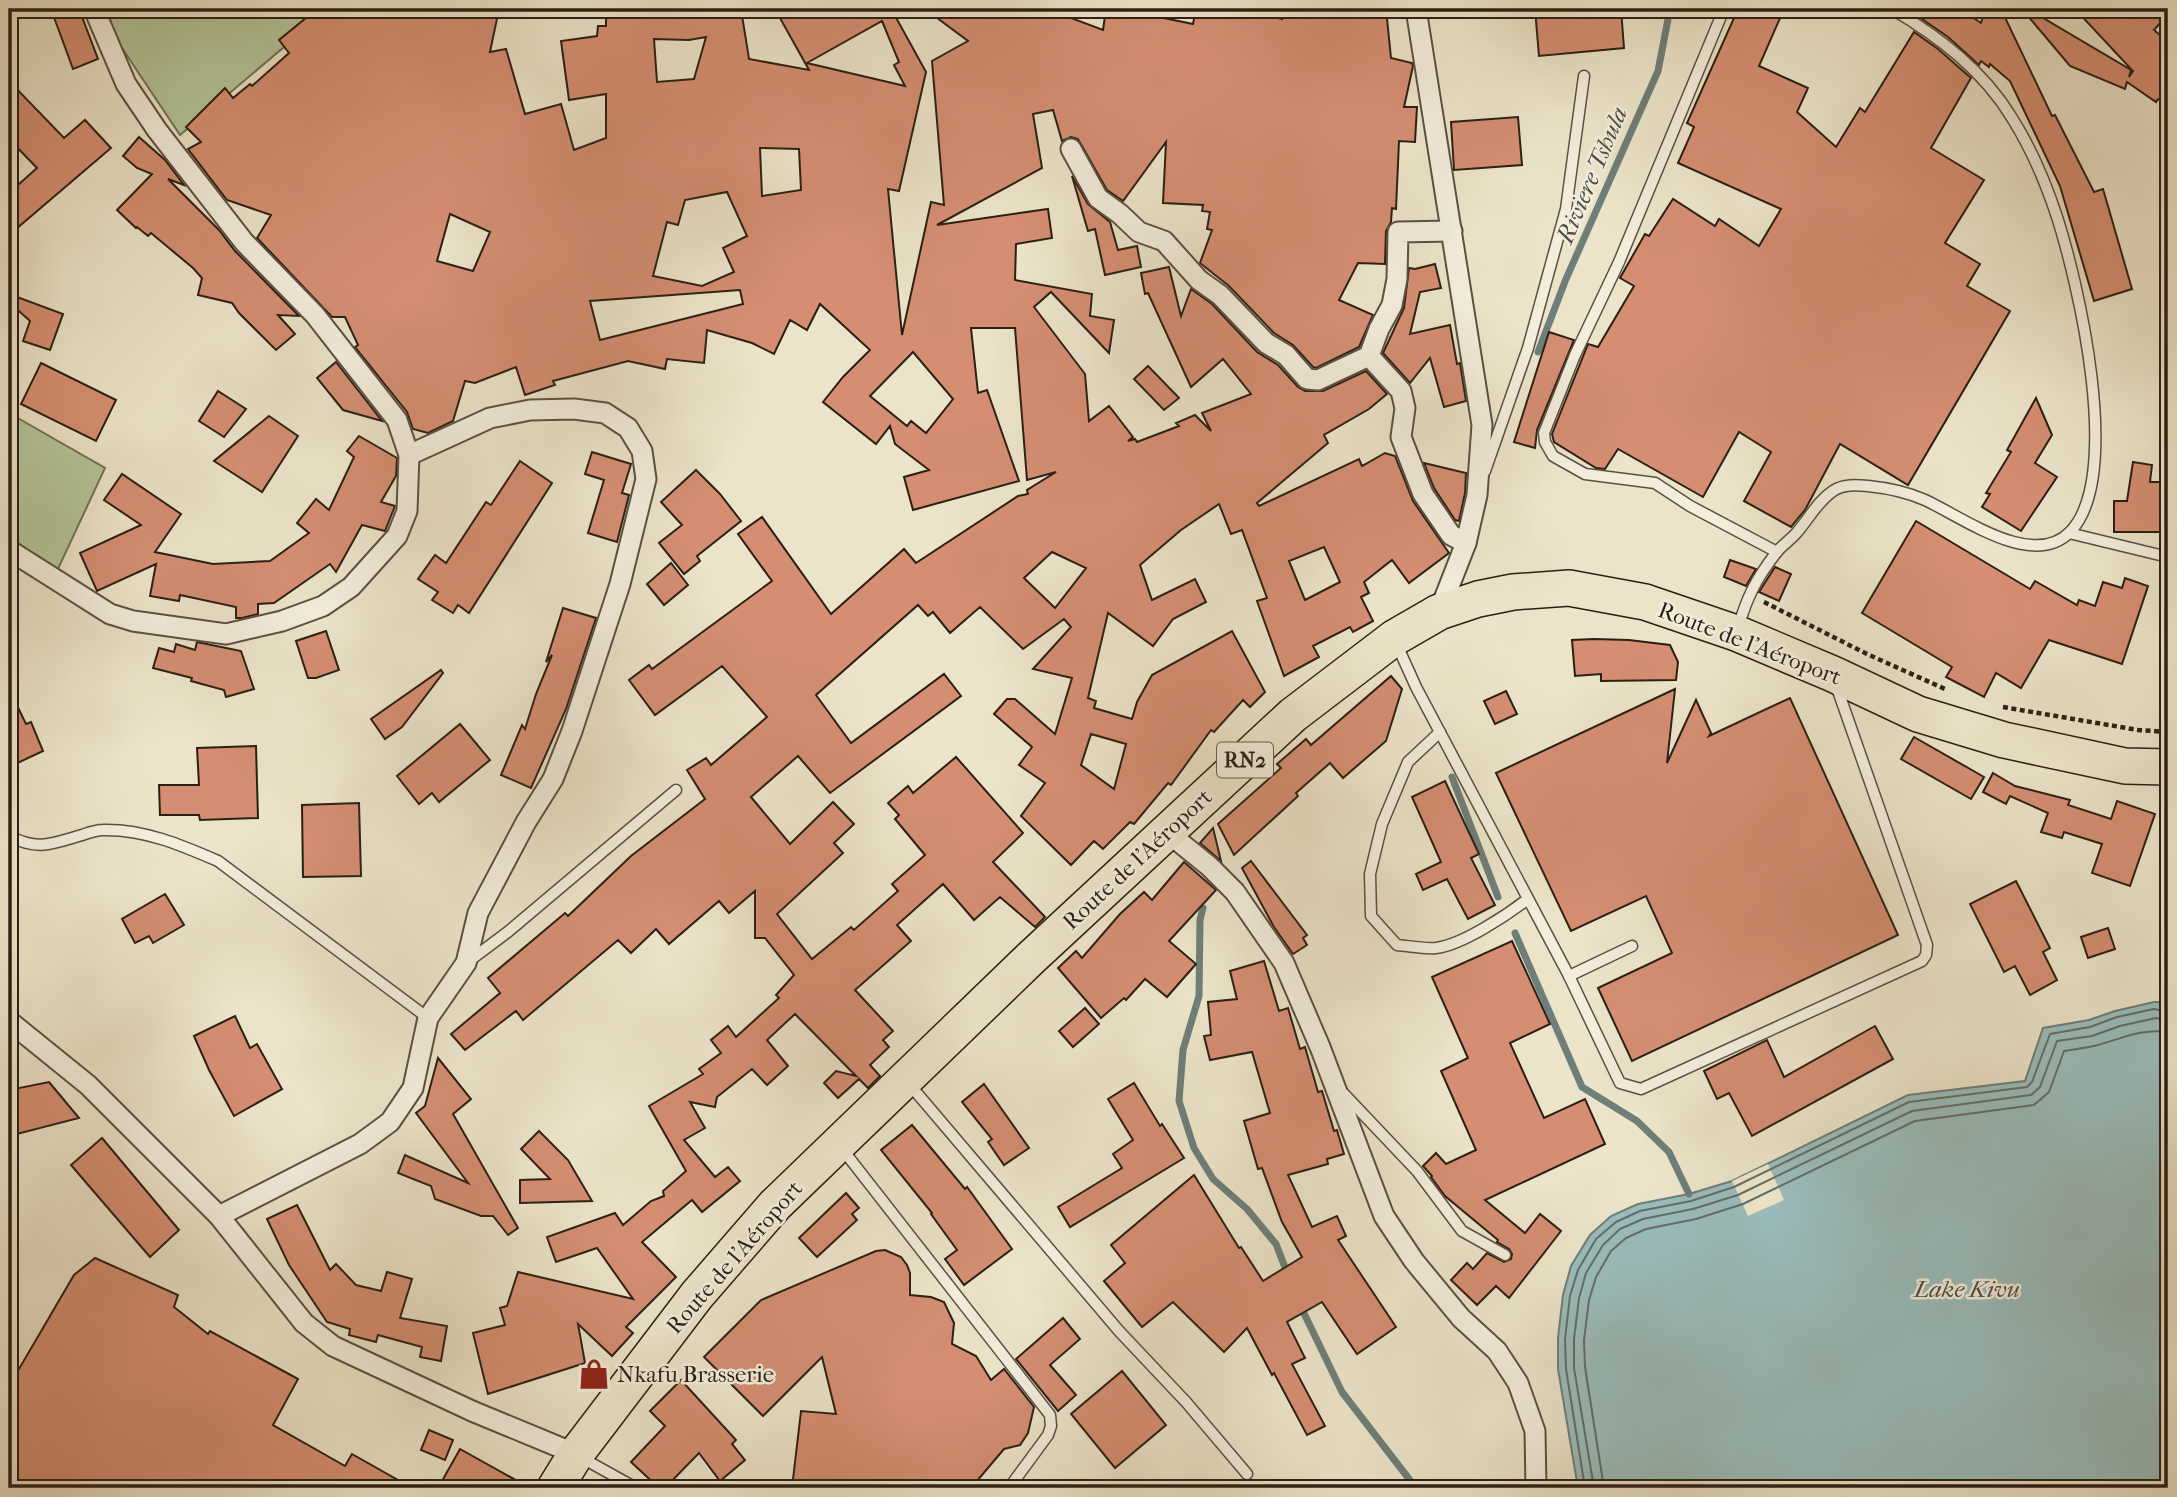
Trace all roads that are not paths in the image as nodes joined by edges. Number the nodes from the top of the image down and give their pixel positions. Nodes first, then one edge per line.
1 (94, 9) edge
2 (1416, 9) edge
3 (1724, 9) edge
4 (1892, 9) edge
5 (1584, 76) dead end
6 (1071, 149) dead end
7 (1452, 231) junction
8 (1369, 356) junction
9 (409, 455) junction
10 (1477, 495) junction
11 (2069, 533) junction
12 (1466, 542) junction
13 (9, 550) edge
14 (1777, 552) junction
15 (2168, 556) edge
16 (1439, 611) junction
17 (1736, 633) junction
18 (1394, 638) junction
19 (1833, 674) junction
20 (1440, 732) junction
21 (2168, 767) edge
22 (676, 790) dead end
23 (1167, 832) junction
24 (9, 836) edge
25 (1528, 899) junction
26 (1632, 946) dead end
27 (466, 963) junction
28 (1569, 976) junction
29 (428, 1018) junction
30 (9, 1021) edge
31 (905, 1079) junction
32 (1334, 1084) junction
33 (838, 1144) junction
34 (219, 1216) junction
35 (1505, 1255) dead end
36 (576, 1454) junction
37 (1247, 1474) dead end
38 (555, 1488) edge
39 (636, 1488) edge
40 (1009, 1488) edge
41 (1536, 1488) edge

1 - 9 street
2 - 7 street
3 - 14 lane
4 - 11 lane
5 - 10 lane
6 - 8 street
7 - 8 street
7 - 10 street
8 - 12 street
9 - 13 street
9 - 27 street
10 - 12 street
11 - 14 lane
11 - 15 lane
12 - 16 street
14 - 17 lane
16 - 17 highway, Route de l'Aéroport / RN2
16 - 18 highway, Route de l'Aéroport / RN2
17 - 19 highway, Route de l'Aéroport / RN2
18 - 20 lane
18 - 23 highway, Route de l'Aéroport / RN2
19 - 21 highway, Route de l'Aéroport / RN2
19 - 28 lane
20 - 25 lane
20 - 25 lane
22 - 27 lane
23 - 31 highway, Route de l'Aéroport / RN2
23 - 32 street
24 - 29 lane
25 - 28 lane
26 - 28 lane
27 - 29 street
29 - 34 street
30 - 34 street
31 - 33 highway, Route de l'Aéroport / RN2
31 - 37 lane
32 - 35 lane
32 - 41 street
33 - 36 highway, Route de l'Aéroport / RN2
33 - 40 lane
34 - 36 street
36 - 38 highway, Route de l'Aéroport / RN2
36 - 39 lane

